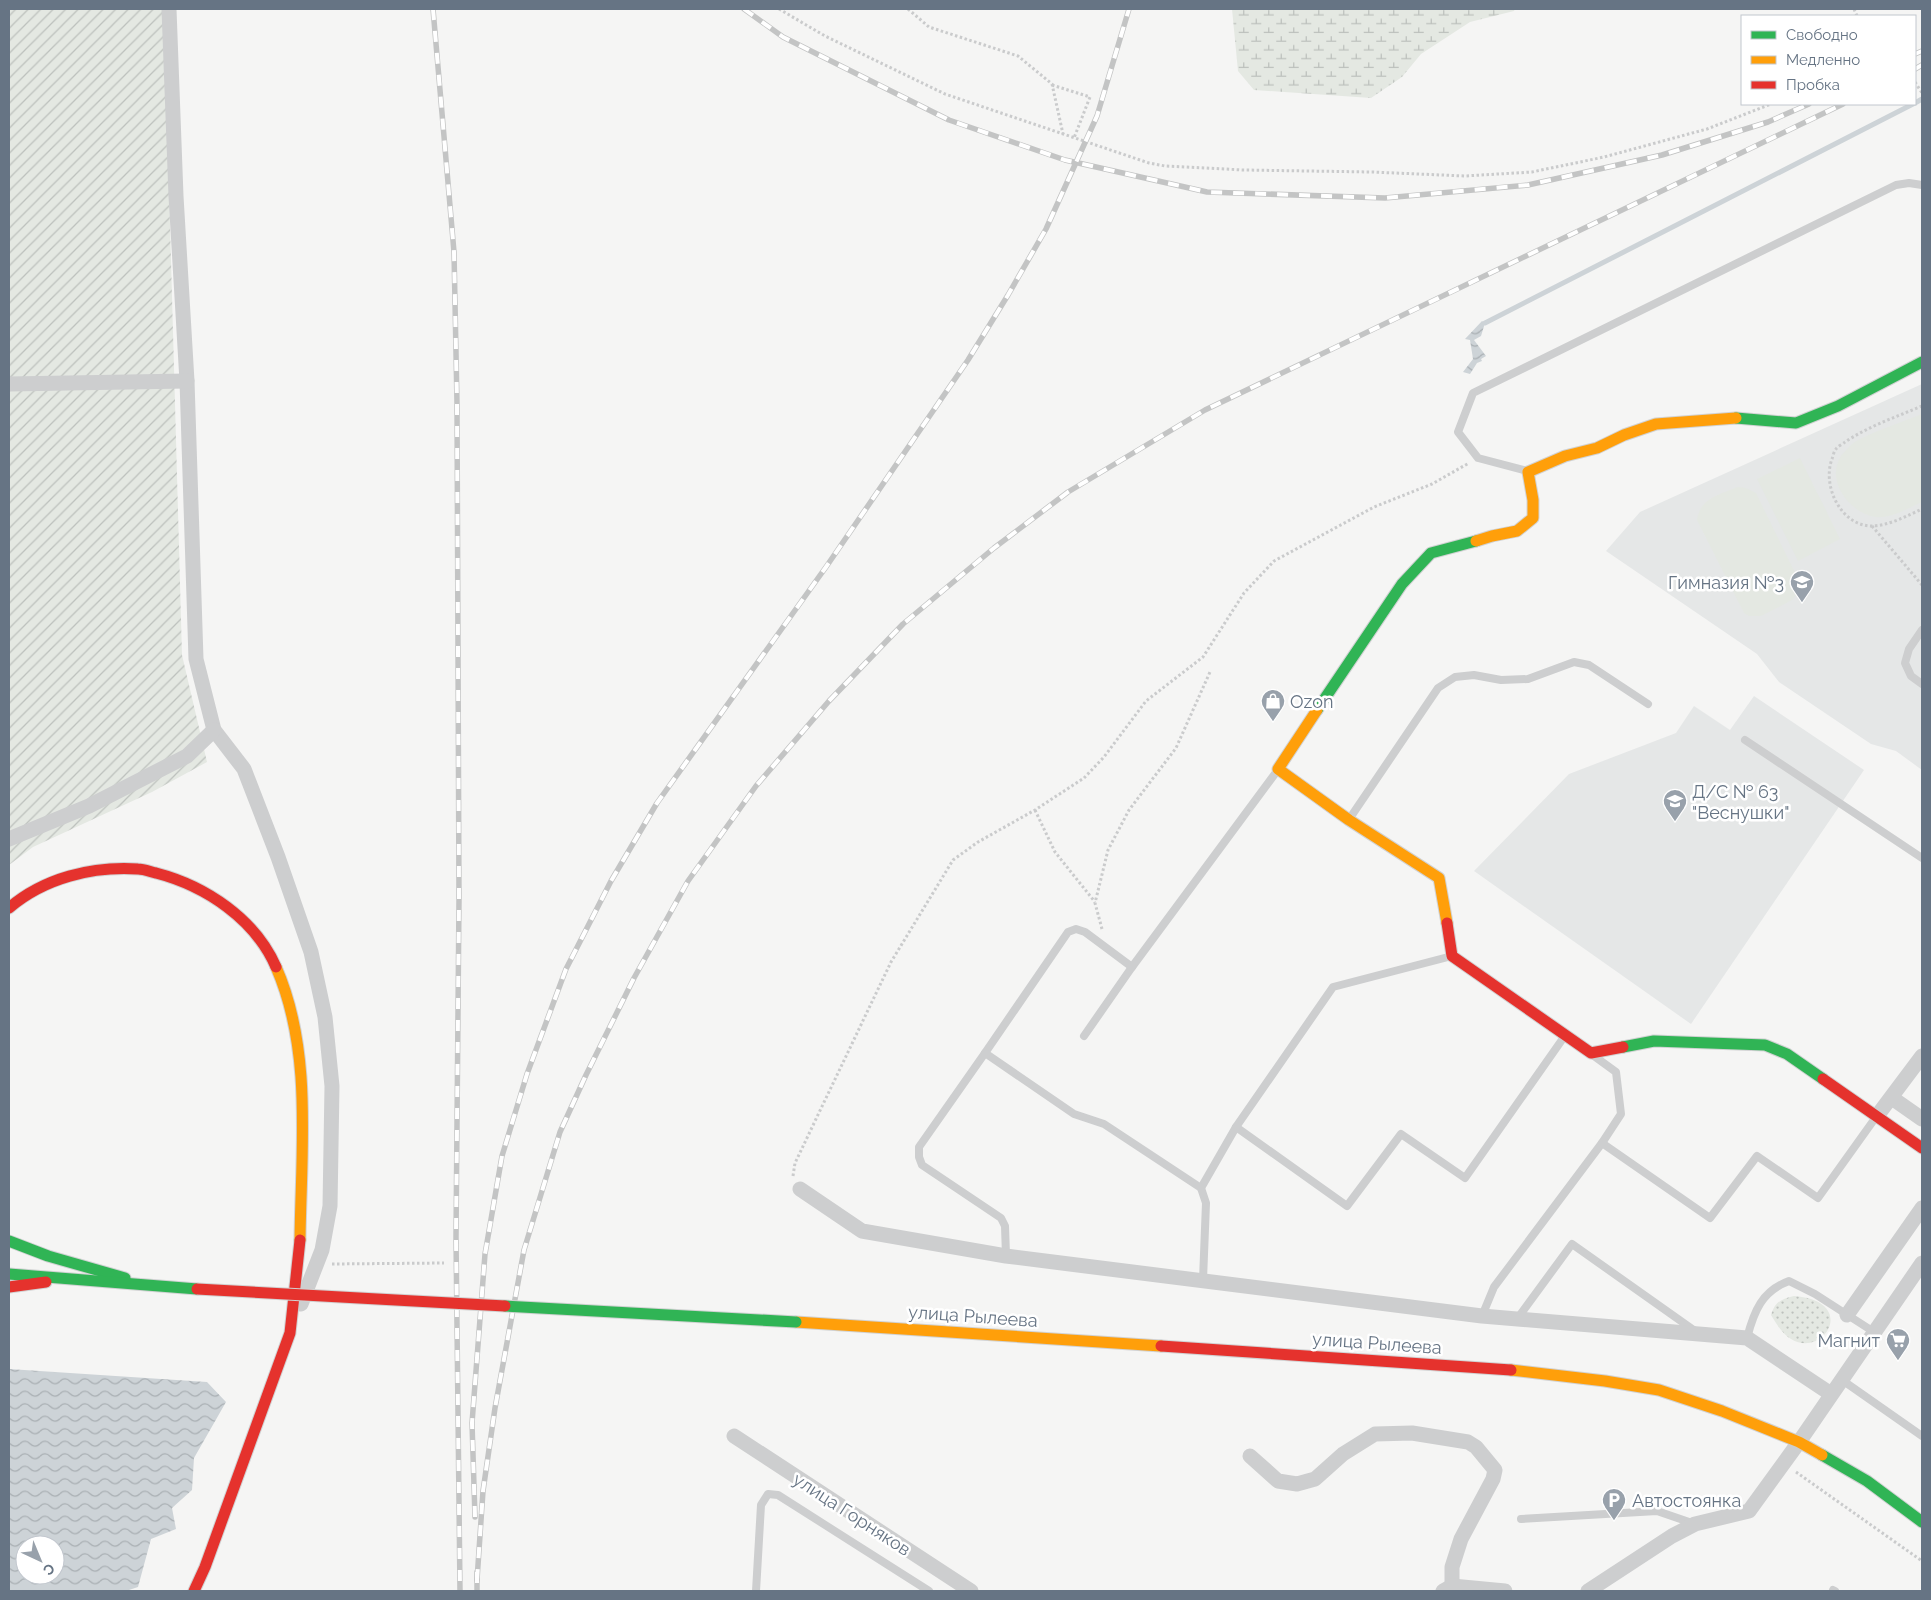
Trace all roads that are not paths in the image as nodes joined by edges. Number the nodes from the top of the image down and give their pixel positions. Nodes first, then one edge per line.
1 (169, 9) edge
2 (1922, 186) edge
3 (1922, 362) edge
4 (187, 382) junction
5 (9, 384) edge
6 (1528, 472) junction
7 (1922, 630) edge
8 (1922, 684) edge
9 (1648, 704) dead end
10 (214, 730) junction
11 (1745, 740) dead end
12 (1278, 769) junction
13 (1349, 820) junction
14 (9, 839) edge
15 (1922, 858) edge
16 (9, 908) edge
17 (1452, 956) junction
18 (1132, 968) junction
19 (1084, 1036) dead end
20 (1565, 1036) junction
21 (985, 1053) junction
22 (1591, 1053) junction
23 (1922, 1056) edge
24 (1892, 1098) junction
25 (1877, 1116) junction
26 (1922, 1119) edge
27 (1236, 1127) junction
28 (1602, 1143) junction
29 (1922, 1148) edge
30 (1201, 1188) junction
31 (800, 1189) road end
32 (1922, 1208) edge
33 (9, 1241) edge
34 (1006, 1256) junction
35 (1922, 1263) edge
36 (9, 1274) edge
37 (64, 1279) junction
38 (1203, 1280) junction
39 (155, 1286) junction
40 (9, 1287) edge
41 (1847, 1315) junction
42 (1482, 1316) junction
43 (1516, 1319) junction
44 (1874, 1332) junction
45 (290, 1333) junction
46 (1699, 1334) junction
47 (1747, 1338) junction
48 (1842, 1380) junction
49 (1831, 1394) junction
50 (734, 1436) dead end
51 (1922, 1436) edge
52 (1799, 1442) junction
53 (1250, 1456) dead end
54 (1521, 1518) dead end
55 (1922, 1522) edge
56 (1695, 1524) junction
57 (756, 1589) edge
58 (1448, 1589) edge
59 (194, 1591) edge
60 (763, 1591) edge
61 (929, 1591) edge
62 (971, 1591) edge
63 (1506, 1591) edge
64 (1588, 1591) edge

1 - 4 street
2 - 6 lane
3 - 6 street
4 - 5 street
4 - 10 street
6 - 12 street
7 - 8 lane
9 - 13 lane
10 - 14 street
10 - 45 street
11 - 15 lane
12 - 13 street
12 - 18 lane
13 - 17 street
16 - 45 street
17 - 20 street
17 - 27 lane
18 - 19 lane
18 - 21 lane
20 - 22 street
20 - 27 lane
21 - 30 lane
21 - 34 lane
22 - 25 street
22 - 28 lane
23 - 24 street
24 - 25 street
24 - 26 street
25 - 28 lane
25 - 29 street
27 - 30 lane
28 - 42 lane
30 - 38 lane
31 - 34 street
32 - 41 street
33 - 39 street
34 - 38 street
35 - 44 street
36 - 37 street
37 - 39 street
37 - 40 street
38 - 42 street
39 - 52 street, улица Рылеева, bridge
41 - 44 lane
41 - 47 lane
42 - 43 street
43 - 46 street
43 - 46 lane
44 - 48 street
45 - 59 street
46 - 47 street
47 - 49 street
48 - 49 street
48 - 51 lane
49 - 52 street
50 - 62 street, улица Горняков
52 - 55 street, улица Рылеева
52 - 56 street
53 - 58 street
54 - 56 lane
56 - 64 street
57 - 60 lane
57 - 61 lane
58 - 63 street

